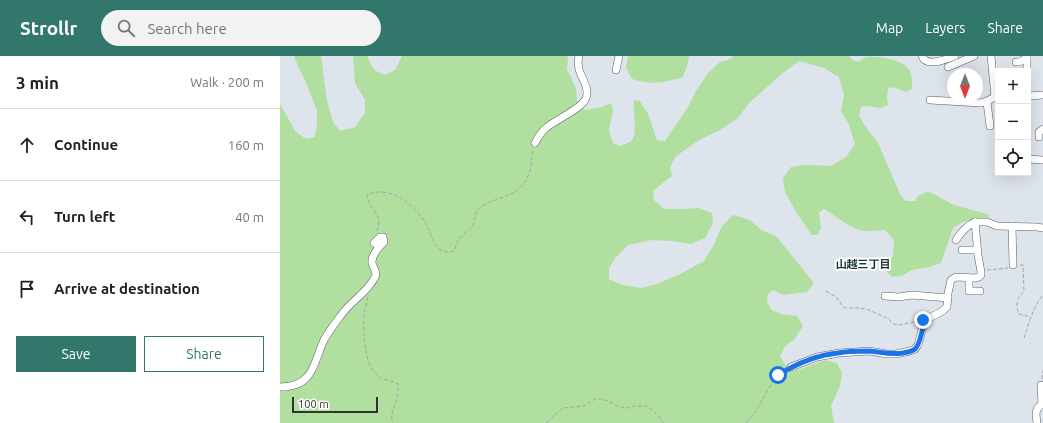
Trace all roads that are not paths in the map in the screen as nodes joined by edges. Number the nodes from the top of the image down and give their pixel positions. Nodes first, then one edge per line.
1 (579, 56) edge
2 (619, 56) edge
3 (922, 56) edge
4 (955, 56) edge
5 (974, 56) edge
6 (991, 56) edge
7 (1027, 57) edge
8 (1016, 62) dead end
9 (948, 67) dead end
10 (1026, 68) edge
11 (616, 70) dead end
12 (995, 88) edge
13 (1031, 96) edge
14 (1043, 96) edge
15 (995, 98) edge
16 (930, 100) dead end
17 (987, 102) junction
18 (990, 126) dead end
19 (1043, 129) edge
20 (1039, 137) dead end
21 (535, 143) road end
22 (1031, 159) edge
23 (1043, 160) edge
24 (975, 222) junction
25 (1012, 226) junction
26 (1043, 226) edge
27 (956, 240) dead end
28 (374, 244) dead end
29 (962, 250) dead end
30 (977, 250) junction
31 (1013, 265) road end
32 (979, 277) junction
33 (969, 278) junction
34 (885, 296) dead end
35 (948, 298) junction
36 (791, 368) road end
37 (1042, 385) road end
38 (280, 387) edge
39 (1042, 404) edge
40 (1037, 423) edge

1 - 21 street
2 - 11 street
3 - 4 street
5 - 9 street
6 - 12 street
7 - 8 street
7 - 10 street
13 - 14 street
15 - 17 street
16 - 17 street
17 - 18 street
19 - 20 street
22 - 23 street
24 - 25 street
24 - 27 street
24 - 30 street
25 - 26 street
25 - 31 street
28 - 38 street
29 - 30 street
30 - 32 street
32 - 33 street
32 - 33 street
33 - 35 street
34 - 35 street
35 - 36 street
37 - 39 street
39 - 40 street

